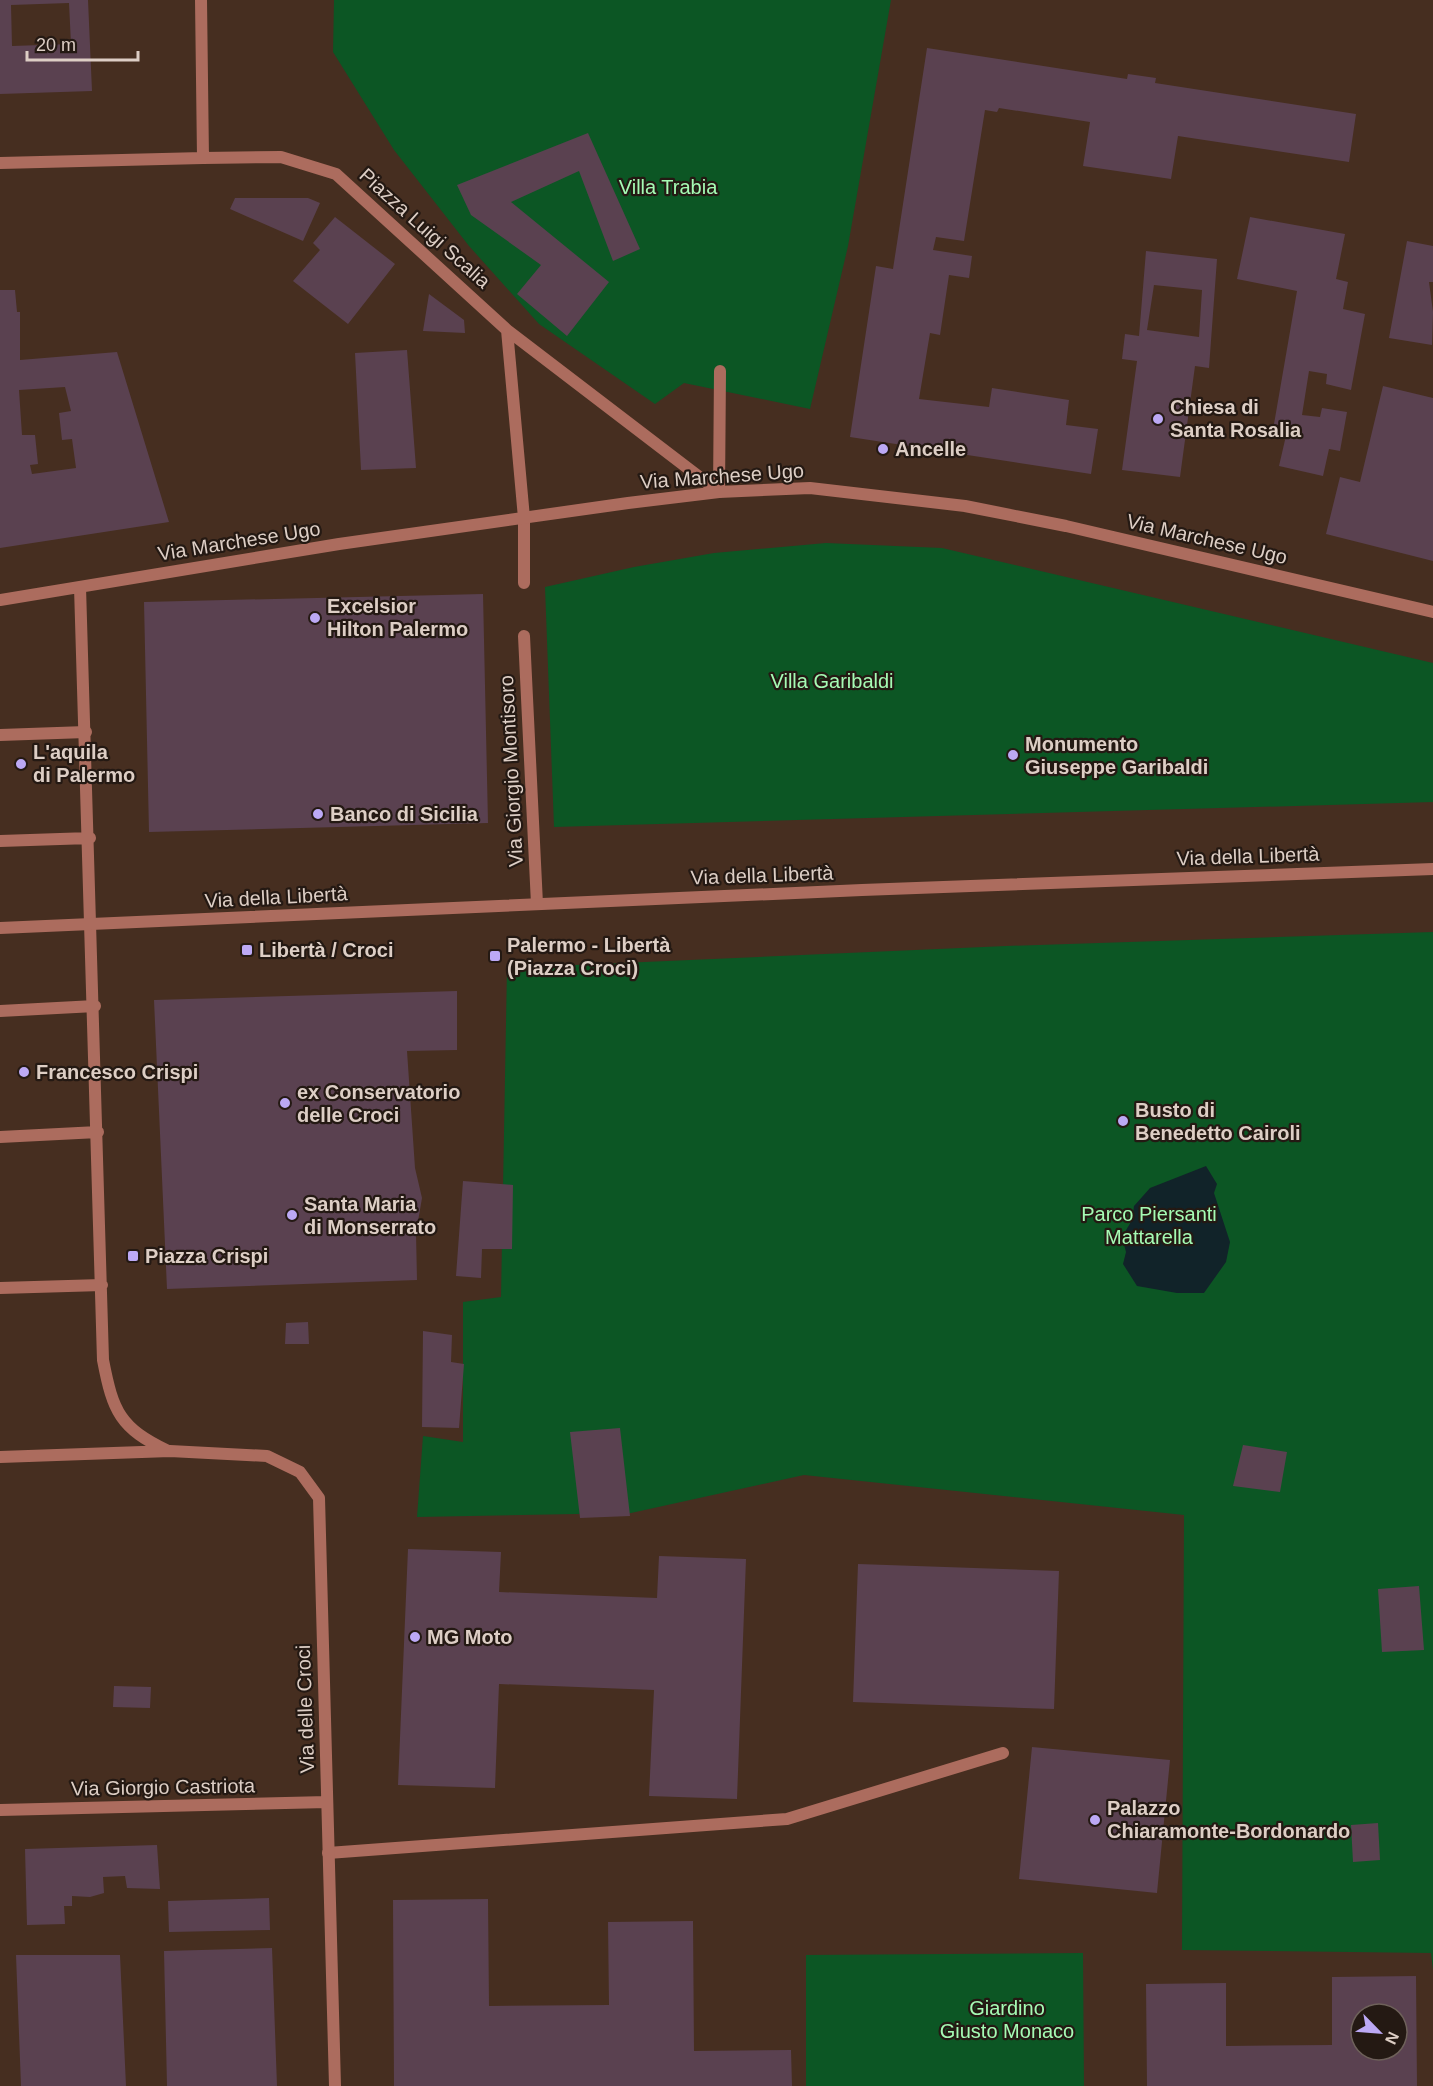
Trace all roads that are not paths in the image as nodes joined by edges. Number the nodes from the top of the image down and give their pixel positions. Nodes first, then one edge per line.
1 (201, 0) edge
2 (203, 158) junction
3 (0, 163) edge
4 (507, 330) junction
5 (720, 371) dead end
6 (719, 492) junction
7 (524, 518) junction
8 (524, 583) dead end
9 (80, 587) junction
10 (0, 600) edge
11 (1433, 612) edge
12 (524, 636) dead end
13 (86, 732) junction
14 (0, 735) edge
15 (90, 838) junction
16 (0, 841) edge
17 (1433, 869) edge
18 (537, 904) junction
19 (93, 924) junction
20 (0, 928) edge
21 (95, 1006) junction
22 (0, 1011) edge
23 (98, 1132) junction
24 (0, 1137) edge
25 (102, 1286) junction
26 (0, 1288) edge
27 (170, 1451) junction
28 (0, 1457) edge
29 (1003, 1753) dead end
30 (327, 1802) junction
31 (0, 1810) edge
32 (328, 1853) junction
33 (335, 2086) edge

1 - 2 street
2 - 3 street, Piazza Luigi Scalia
2 - 4 street, Piazza Luigi Scalia
4 - 6 street, Piazza Luigi Scalia
4 - 7 street
5 - 6 street
6 - 7 street, Via Marchese Ugo
6 - 11 street, Via Marchese Ugo
7 - 8 street
7 - 9 street, Via Marchese Ugo
9 - 10 street, Via Marchese Ugo
9 - 13 street
12 - 18 street, Via Giorgio Montisoro
13 - 14 street
13 - 15 street
15 - 16 street
15 - 19 street
17 - 18 street, Via della Libertà
18 - 19 street, Via della Libertà
19 - 20 street, Via della Libertà
19 - 21 street
21 - 22 street
21 - 23 street
23 - 24 street
23 - 25 street
25 - 26 street
25 - 27 street
27 - 28 street, Via delle Croci
27 - 30 street, Via delle Croci
29 - 32 street
30 - 31 street, Via Giorgio Castriota
30 - 32 street, Via delle Croci
32 - 33 street, Via delle Croci

